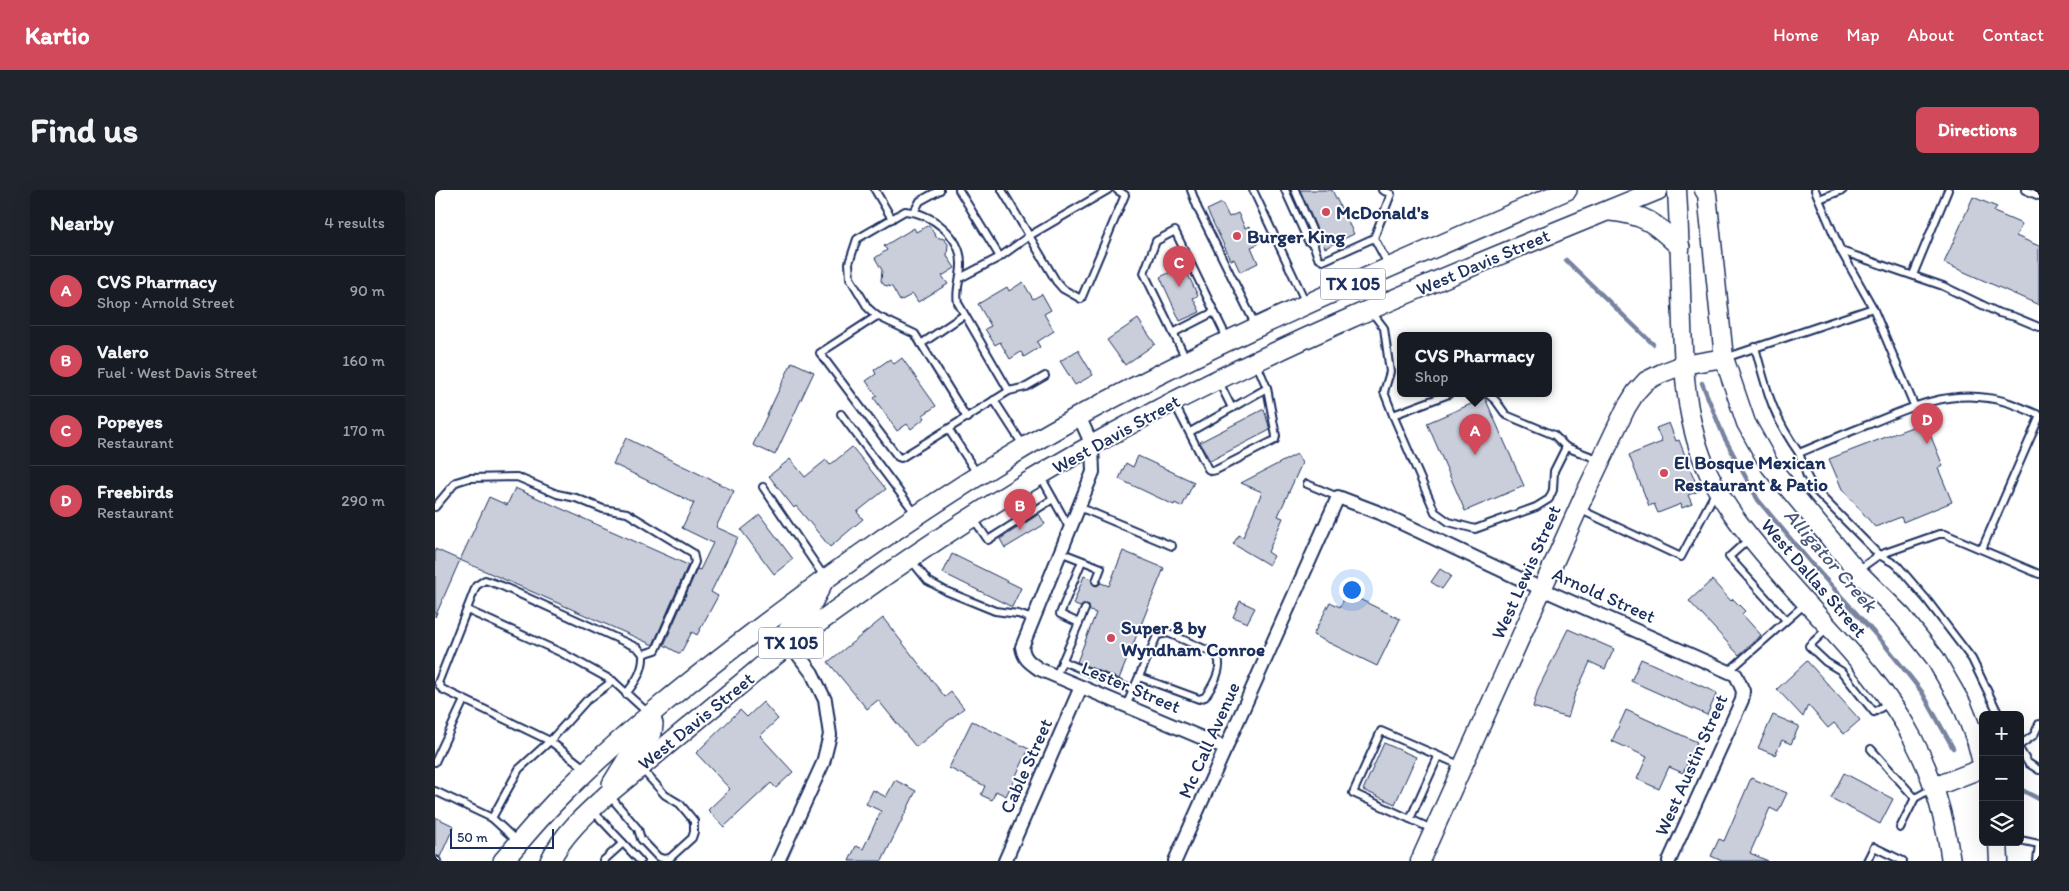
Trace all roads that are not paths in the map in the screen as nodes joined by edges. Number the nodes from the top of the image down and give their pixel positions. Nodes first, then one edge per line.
1 (875, 190) edge
2 (940, 190) edge
3 (959, 190) edge
4 (1001, 190) edge
5 (1108, 190) edge
6 (1117, 190) edge
7 (1191, 190) edge
8 (1253, 190) edge
9 (1285, 190) edge
10 (1295, 190) edge
11 (1382, 190) edge
12 (1567, 190) edge
13 (1658, 190) edge
14 (1677, 190) edge
15 (1704, 190) edge
16 (1843, 190) edge
17 (1948, 190) edge
18 (2025, 190) edge
19 (1817, 193) edge
20 (2039, 196) edge
21 (1609, 210) junction
22 (914, 212) junction
23 (892, 219) junction
24 (1029, 236) junction
25 (1374, 238) junction
26 (1314, 246) junction
27 (1680, 247) junction
28 (1841, 251) junction
29 (999, 257) junction
30 (1389, 267) junction
31 (1913, 275) junction
32 (960, 278) junction
33 (1307, 305) junction
34 (1873, 308) junction
35 (1370, 310) junction
36 (1214, 312) junction
37 (877, 316) junction
38 (964, 316) junction
39 (1257, 328) junction
40 (2039, 328) edge
41 (1173, 333) junction
42 (1229, 341) junction
43 (921, 344) junction
44 (1755, 348) junction
45 (1724, 358) junction
46 (1187, 361) junction
47 (1255, 361) junction
48 (1683, 364) junction
49 (1045, 376) dead end
50 (1218, 380) junction
51 (1267, 388) junction
52 (1009, 391) junction
53 (1441, 397) edge
54 (1491, 397) edge
55 (994, 400) junction
56 (1173, 402) junction
57 (1914, 405) junction
58 (1232, 408) junction
59 (841, 414) dead end
60 (1393, 415) junction
61 (1079, 416) junction
62 (2039, 416) edge
63 (967, 418) junction
64 (949, 430) junction
65 (1190, 432) junction
66 (1093, 445) junction
67 (1566, 447) junction
68 (1025, 448) junction
69 (1799, 453) junction
70 (1601, 461) junction
71 (1040, 476) junction
72 (979, 477) junction
73 (1307, 484) dead end
74 (763, 487) dead end
75 (1717, 490) junction
76 (1338, 497) junction
77 (1053, 499) junction
78 (435, 507) edge
79 (1079, 507) junction
80 (1578, 509) junction
81 (917, 516) junction
82 (973, 518) junction
83 (1070, 529) junction
84 (1750, 538) junction
85 (1172, 546) dead end
86 (1982, 549) junction
87 (1060, 552) junction
88 (1879, 555) junction
89 (910, 559) junction
90 (1082, 561) junction
91 (1857, 571) junction
92 (2039, 574) edge
93 (825, 578) junction
94 (1096, 581) dead end
95 (1543, 589) junction
96 (1806, 603) junction
97 (1085, 609) dead end
98 (467, 610) junction
99 (1033, 619) junction
100 (1786, 620) junction
101 (1079, 623) junction
102 (1828, 628) junction
103 (790, 644) junction
104 (643, 654) junction
105 (1062, 661) junction
106 (1729, 671) junction
107 (1056, 676) junction
108 (1139, 677) junction
109 (613, 681) junction
110 (1741, 683) joint
111 (1081, 687) junction
112 (1133, 690) junction
113 (626, 694) junction
114 (463, 700) junction
115 (1890, 702) junction
116 (1127, 706) junction
117 (1997, 711) edge
118 (650, 715) junction
119 (2039, 724) edge
120 (550, 741) junction
121 (2024, 742) edge
122 (1226, 748) junction
123 (1871, 750) dead end
124 (1980, 756) edge
125 (2024, 756) edge
126 (1439, 757) junction
127 (435, 762) edge
128 (1463, 766) junction
129 (640, 767) junction
130 (1979, 769) edge
131 (588, 770) junction
132 (2039, 770) edge
133 (1935, 787) junction
134 (435, 791) edge
135 (608, 794) junction
136 (1915, 798) junction
137 (592, 809) junction
138 (492, 818) junction
139 (1410, 819) junction
140 (1901, 828) dead end
141 (1434, 830) junction
142 (2024, 841) edge
143 (519, 843) junction
144 (623, 843) junction
145 (2039, 844) edge
146 (1998, 846) edge
147 (503, 861) edge
148 (550, 861) edge
149 (603, 861) edge
150 (640, 861) edge
151 (778, 861) edge
152 (1005, 861) edge
153 (1175, 861) edge
154 (1420, 861) edge
155 (1669, 861) edge
156 (1867, 861) edge
157 (1903, 861) edge
158 (1951, 861) edge
159 (1999, 861) edge
160 (2037, 861) edge

1 - 23 lane
2 - 22 lane
3 - 29 lane
4 - 24 lane
5 - 24 lane
6 - 24 lane
7 - 39 lane
8 - 33 lane
9 - 26 lane
10 - 26 lane
11 - 25 lane
12 - 30 main road, West Davis Street / TX 105
13 - 21 main road, West Davis Street / TX 105
14 - 27 street, West Dallas Street
15 - 45 street, West Dallas Street
16 - 19 lane
17 - 31 lane
18 - 20 lane
19 - 28 lane
21 - 27 main road
21 - 35 main road, West Davis Street / TX 105
22 - 23 lane
22 - 32 lane
23 - 37 lane
24 - 29 lane
25 - 26 lane
25 - 30 lane
27 - 48 street, West Dallas Street
28 - 31 lane
28 - 34 lane
29 - 32 lane
30 - 33 main road, West Davis Street / TX 105
30 - 35 main road
31 - 40 lane
32 - 38 lane
33 - 39 main road, West Davis Street / TX 105
34 - 44 lane
34 - 57 lane
35 - 47 main road, West Davis Street / TX 105
35 - 60 lane
36 - 41 lane
36 - 41 lane
36 - 42 lane
37 - 43 lane
37 - 64 lane
38 - 43 lane
38 - 52 lane
39 - 42 main road, West Davis Street / TX 105
41 - 46 lane
42 - 46 main road, West Davis Street / TX 105
43 - 63 lane
44 - 45 lane
44 - 69 lane
45 - 48 street, West Lewis Street
45 - 91 street, West Dallas Street
46 - 61 main road, West Davis Street / TX 105
47 - 50 main road, West Davis Street / TX 105
47 - 51 lane
48 - 70 street, West Lewis Street
48 - 75 street, West Dallas Street
49 - 52 lane
50 - 56 main road, West Davis Street / TX 105
50 - 58 lane
51 - 58 lane
51 - 65 lane
52 - 55 lane
53 - 60 lane
54 - 67 lane
55 - 63 lane
55 - 68 lane
56 - 65 lane
56 - 66 main road, West Davis Street / TX 105
57 - 62 lane
57 - 69 lane
58 - 65 lane
59 - 81 lane
60 - 67 lane
61 - 66 street
61 - 68 main road, West Davis Street / TX 105
62 - 86 lane
63 - 64 lane
64 - 72 lane
66 - 71 main road, West Davis Street / TX 105
66 - 79 street
67 - 70 lane
68 - 72 main road, West Davis Street / TX 105
69 - 88 lane
70 - 80 street, West Lewis Street
71 - 77 lane
71 - 82 main road, West Davis Street / TX 105
72 - 81 main road, West Davis Street / TX 105
73 - 76 lane
74 - 93 lane
75 - 80 lane
75 - 84 street, West Dallas Street
76 - 95 street, Arnold Street
76 - 122 street, Mc Call Avenue
77 - 82 lane
77 - 83 lane
78 - 104 lane
79 - 83 street
79 - 85 lane
80 - 95 street, West Lewis Street
81 - 93 main road, West Davis Street / TX 105
82 - 89 main road, West Davis Street / TX 105
83 - 87 street
84 - 96 street, West Dallas Street
84 - 100 lane
86 - 88 lane
86 - 92 lane
87 - 90 lane
87 - 99 street
88 - 91 lane
88 - 117 lane
89 - 99 lane
89 - 103 main road, West Davis Street / TX 105
90 - 94 lane
90 - 101 lane
91 - 124 street, West Dallas Street
93 - 103 main road
93 - 118 main road, West Davis Street / TX 105
95 - 106 street, Arnold Street
95 - 128 street, West Lewis Street
96 - 100 lane
96 - 102 street, West Dallas Street
97 - 101 lane
98 - 104 lane
98 - 109 lane
98 - 114 lane
99 - 107 street, Lester Street
100 - 106 lane
101 - 105 lane
102 - 115 street, West Dallas Street
102 - 115 lane
103 - 129 main road, West Davis Street / TX 105
103 - 151 street
104 - 113 lane
105 - 107 lane
105 - 112 lane
106 - 110 street, Arnold Street
107 - 111 street, Lester Street
108 - 108 lane
108 - 112 lane
109 - 113 lane
109 - 120 lane
110 - 155 street, West Austin Street
111 - 116 street, Lester Street
111 - 152 street, Cable Street
112 - 116 lane
113 - 118 lane
114 - 120 lane
114 - 127 lane
115 - 133 street, West Dallas Street
116 - 122 street, Lester Street
118 - 131 main road, West Davis Street / TX 105
118 - 135 main road
119 - 121 lane
120 - 131 lane
120 - 138 lane
122 - 153 street, Mc Call Avenue
123 - 136 lane
125 - 132 lane
126 - 128 lane
126 - 139 lane
126 - 139 lane
128 - 141 street, West Lewis Street
129 - 135 main road, West Davis Street / TX 105
129 - 135 lane
130 - 133 street
131 - 143 main road, West Davis Street / TX 105
133 - 136 lane
133 - 158 street, West Dallas Street
134 - 138 lane
135 - 137 main road, West Davis Street / TX 105
136 - 140 lane
137 - 144 lane
137 - 148 main road, West Davis Street / TX 105
138 - 143 lane
139 - 141 lane
141 - 154 street, West Lewis Street
142 - 145 lane
143 - 147 main road, West Davis Street / TX 105
144 - 149 lane
144 - 150 lane
145 - 160 lane
146 - 159 street
156 - 157 lane

